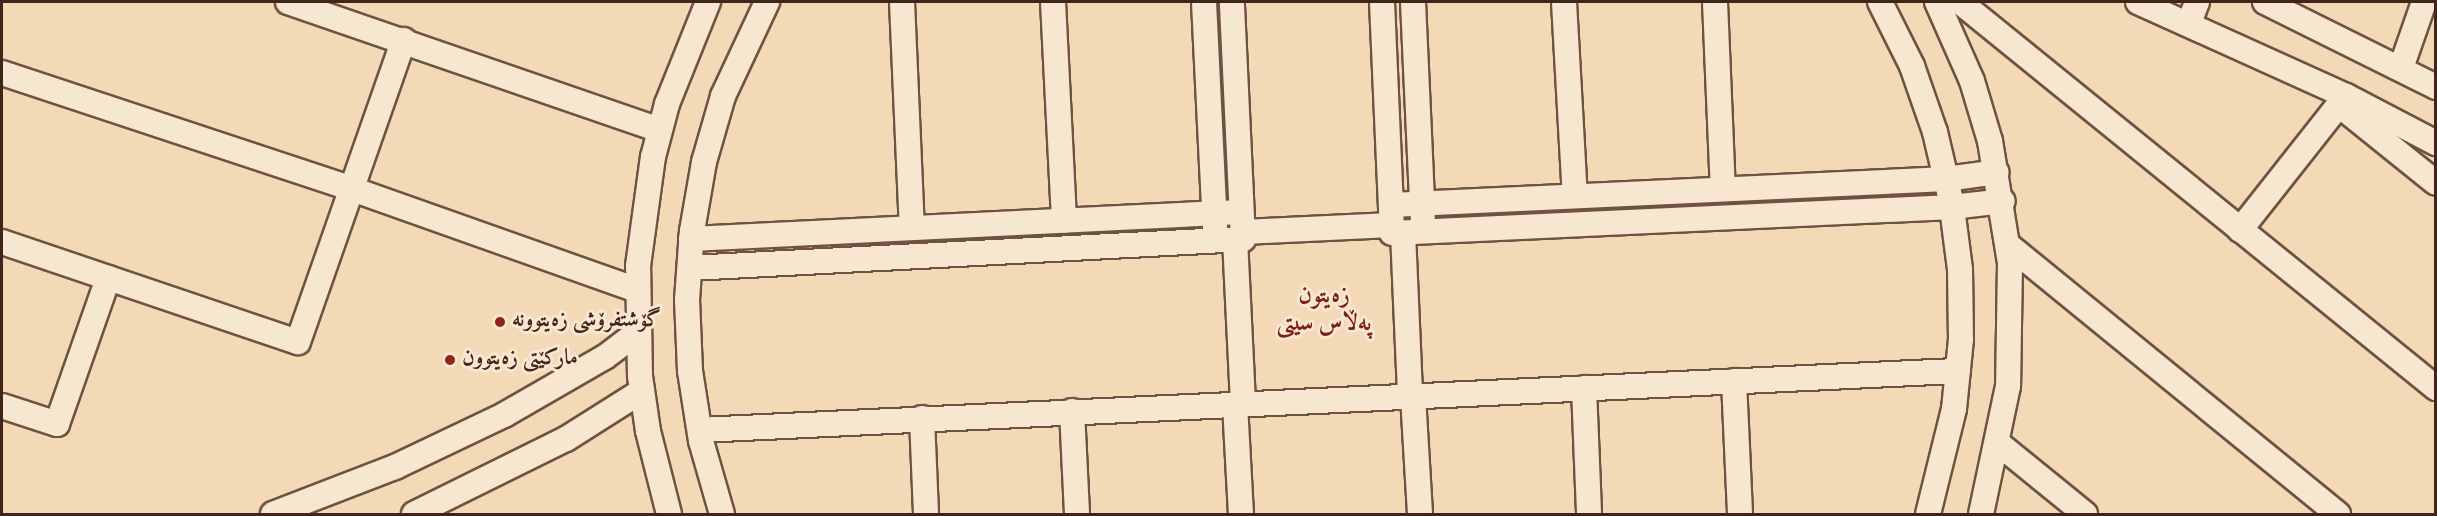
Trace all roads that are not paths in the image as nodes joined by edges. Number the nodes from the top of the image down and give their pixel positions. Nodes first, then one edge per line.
1 (288, 2) edge
2 (708, 2) edge
3 (766, 2) edge
4 (902, 2) edge
5 (1053, 2) edge
6 (1204, 2) edge
7 (1232, 2) edge
8 (1382, 2) edge
9 (1413, 2) edge
10 (1564, 2) edge
11 (1715, 2) edge
12 (1881, 2) edge
13 (1937, 2) edge
14 (1960, 2) edge
15 (2138, 2) edge
16 (2265, 2) edge
17 (2424, 2) edge
18 (2193, 12) edge
19 (404, 40) junction
20 (2402, 68) junction
21 (2, 73) edge
22 (2436, 87) edge
23 (2343, 100) junction
24 (660, 130) junction
25 (2436, 143) edge
26 (1996, 172) junction
27 (1946, 179) junction
28 (2436, 183) edge
29 (352, 189) junction
30 (1723, 189) junction
31 (1575, 196) junction
32 (2003, 201) junction
33 (1422, 204) junction
34 (1952, 207) junction
35 (1214, 214) junction
36 (1064, 221) junction
37 (1403, 224) junction
38 (912, 228) junction
39 (2240, 230) junction
40 (1234, 231) junction
41 (691, 239) junction
42 (2, 242) edge
43 (2008, 245) junction
44 (690, 268) junction
45 (108, 278) junction
46 (637, 290) junction
47 (637, 333) junction
48 (1958, 371) junction
49 (1734, 381) junction
50 (1584, 388) junction
51 (2436, 388) edge
52 (642, 391) junction
53 (1412, 396) junction
54 (1239, 404) junction
55 (2, 406) edge
56 (1072, 411) junction
57 (922, 418) junction
58 (700, 430) junction
59 (1999, 444) junction
60 (273, 514) edge
61 (414, 514) edge
62 (669, 514) edge
63 (722, 514) edge
64 (926, 514) edge
65 (1077, 514) edge
66 (1241, 514) edge
67 (1420, 514) edge
68 (1589, 514) edge
69 (1740, 514) edge
70 (1928, 514) edge
71 (1981, 514) edge
72 (2085, 514) edge
73 (2338, 514) edge

1 - 19 street
2 - 24 street
3 - 41 street
4 - 38 street
5 - 36 street
6 - 35 street
7 - 40 street
8 - 37 street
9 - 33 street
10 - 31 street
11 - 30 street
12 - 27 street
13 - 26 street
14 - 39 street
15 - 18 street
16 - 20 street
17 - 20 street
18 - 23 street
19 - 24 street
19 - 29 street
20 - 22 street
21 - 29 street
23 - 25 street
23 - 28 street
23 - 39 street
24 - 46 street
26 - 27 street
26 - 32 street
27 - 30 street
27 - 34 street
29 - 45 street
29 - 46 street
30 - 31 street
31 - 33 street
32 - 34 street
32 - 43 street
33 - 37 street
34 - 37 street
34 - 48 street
35 - 36 street
35 - 40 street
36 - 38 street
37 - 40 street
37 - 53 street
38 - 41 street
39 - 51 street
40 - 44 street
40 - 54 street
41 - 44 street
42 - 45 street
43 - 59 street
43 - 73 street
44 - 58 street
45 - 55 street
46 - 47 street
47 - 52 street
47 - 60 street
48 - 49 street
48 - 70 street
49 - 50 street
49 - 69 street
50 - 53 street
50 - 68 street
52 - 61 street
52 - 62 street
53 - 54 street
53 - 67 street
54 - 56 street
54 - 66 street
56 - 57 street
56 - 65 street
57 - 58 street
57 - 64 street
58 - 63 street
59 - 71 street
59 - 72 street

